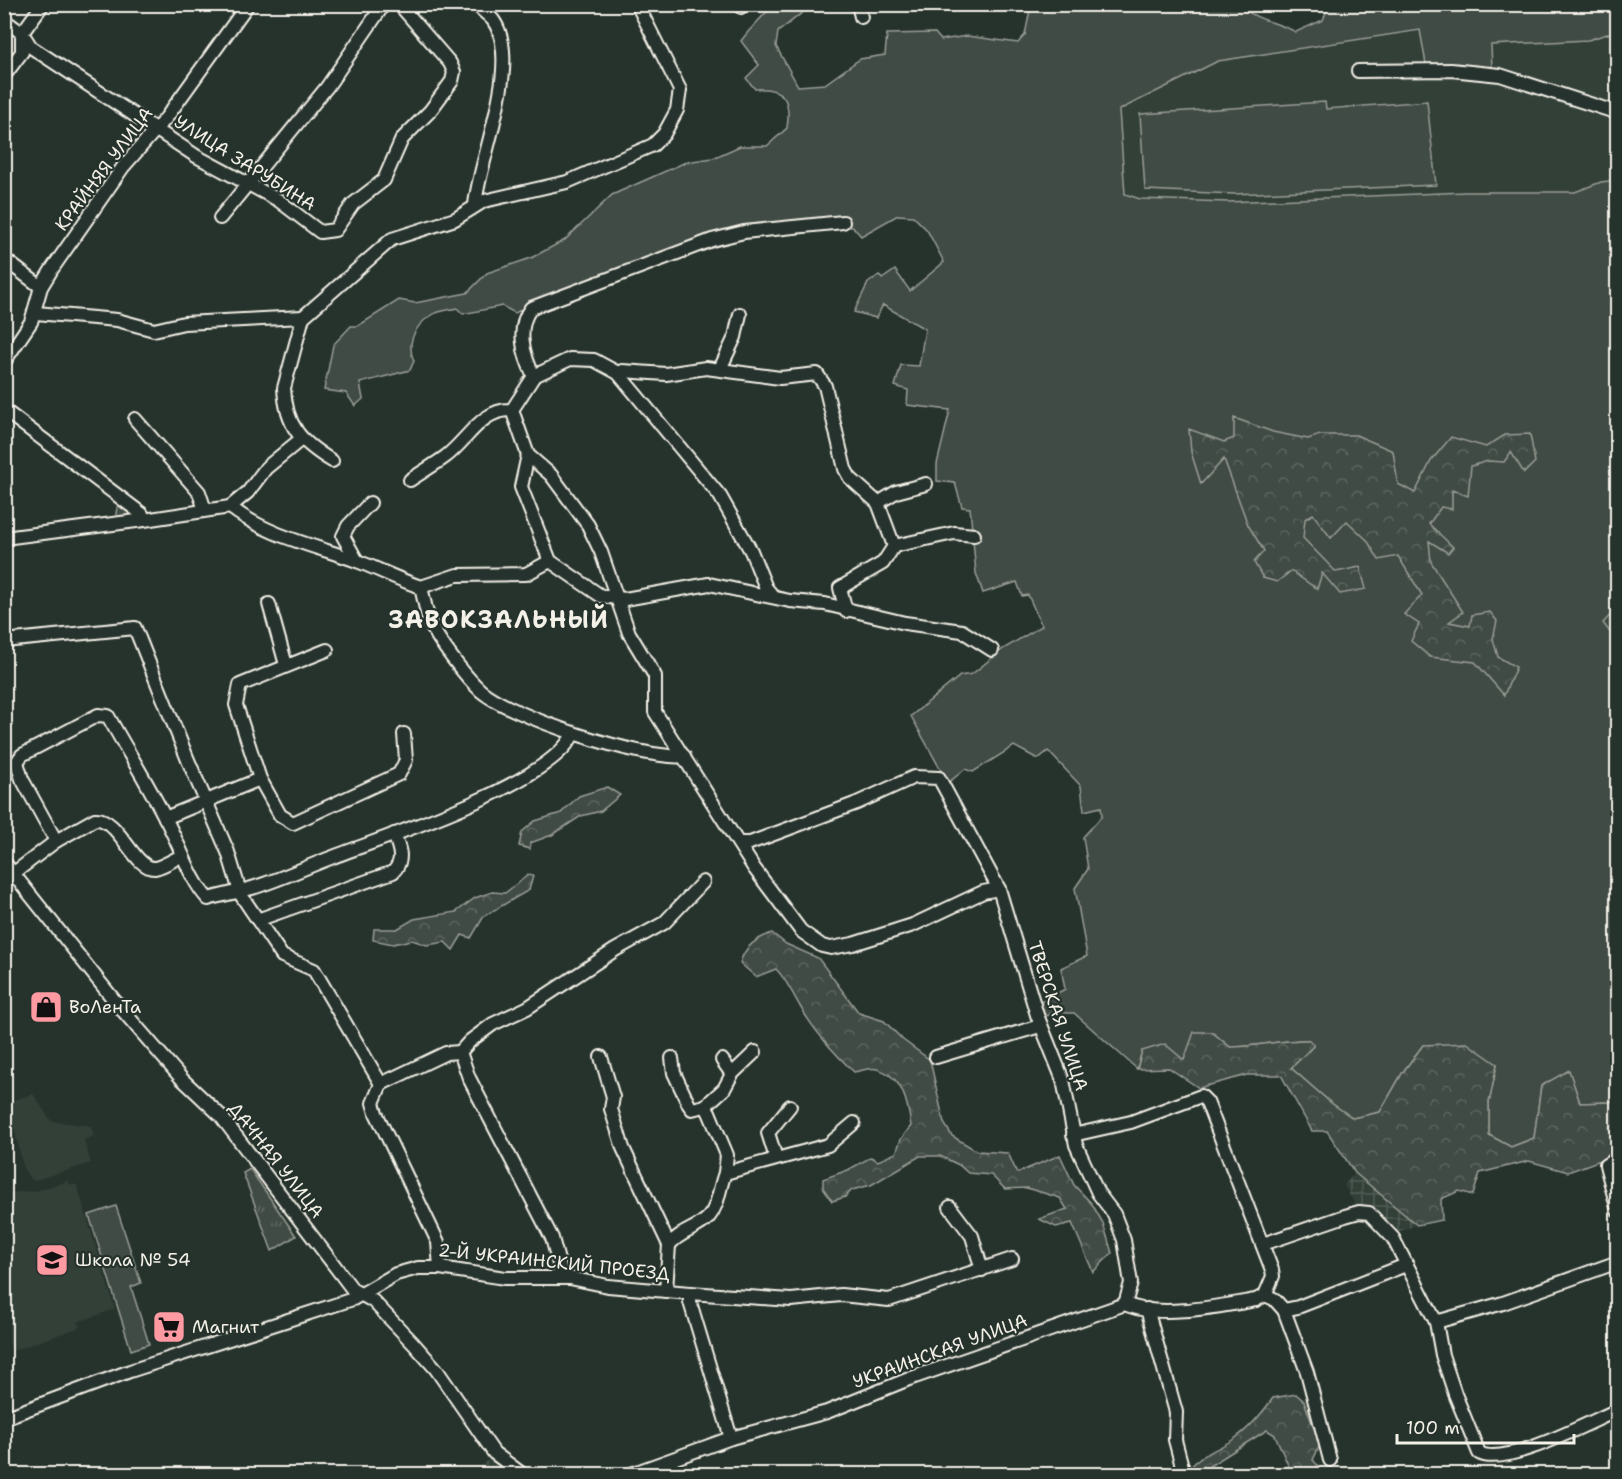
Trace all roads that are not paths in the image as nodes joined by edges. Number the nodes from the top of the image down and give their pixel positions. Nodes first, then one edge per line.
1 (43, 4) edge
2 (248, 4) edge
3 (384, 4) edge
4 (399, 4) edge
5 (476, 4) edge
6 (637, 4) edge
7 (4, 20) edge
8 (22, 33) junction
9 (1358, 71) dead end
10 (4, 76) edge
11 (1617, 113) edge
12 (157, 129) junction
13 (247, 182) junction
14 (475, 205) junction
15 (220, 218) dead end
16 (843, 222) dead end
17 (4, 259) edge
18 (41, 287) junction
19 (36, 313) junction
20 (740, 315) dead end
21 (303, 317) junction
22 (4, 362) edge
23 (720, 369) junction
24 (618, 373) junction
25 (534, 376) junction
26 (4, 410) edge
27 (512, 411) junction
28 (135, 419) dead end
29 (300, 440) junction
30 (528, 454) junction
31 (332, 461) dead end
32 (410, 480) dead end
33 (926, 484) dead end
34 (370, 503) dead end
35 (878, 503) junction
36 (230, 507) junction
37 (205, 510) junction
38 (144, 520) junction
39 (974, 535) dead end
40 (4, 538) edge
41 (894, 546) junction
42 (357, 561) junction
43 (550, 561) junction
44 (421, 587) junction
45 (772, 595) junction
46 (615, 599) junction
47 (269, 604) dead end
48 (846, 611) junction
49 (4, 641) edge
50 (327, 650) dead end
51 (992, 650) dead end
52 (286, 665) junction
53 (404, 734) dead end
54 (573, 734) junction
55 (684, 756) junction
56 (260, 779) junction
57 (206, 801) junction
58 (165, 818) junction
59 (394, 834) junction
60 (56, 841) junction
61 (740, 843) junction
62 (182, 856) junction
63 (4, 862) edge
64 (14, 873) junction
65 (703, 882) dead end
66 (999, 889) junction
67 (238, 890) junction
68 (260, 920) junction
69 (1040, 1026) junction
70 (460, 1052) junction
71 (755, 1052) dead end
72 (601, 1057) dead end
73 (936, 1057) dead end
74 (672, 1058) dead end
75 (722, 1060) dead end
76 (732, 1074) junction
77 (381, 1084) junction
78 (705, 1106) junction
79 (790, 1106) dead end
80 (854, 1123) dead end
81 (1073, 1135) junction
82 (776, 1158) junction
83 (1617, 1158) edge
84 (725, 1173) junction
85 (950, 1207) dead end
86 (1617, 1210) edge
87 (1263, 1244) junction
88 (669, 1245) junction
89 (1012, 1259) dead end
90 (1617, 1262) edge
91 (1406, 1265) junction
92 (440, 1268) junction
93 (982, 1270) junction
94 (559, 1278) junction
95 (666, 1291) junction
96 (690, 1293) junction
97 (361, 1295) junction
98 (1265, 1295) junction
99 (1125, 1304) junction
100 (1147, 1309) junction
101 (1284, 1310) junction
102 (1436, 1322) junction
103 (1617, 1410) edge
104 (4, 1418) edge
105 (731, 1438) junction
106 (1330, 1460) dead end
107 (522, 1474) edge
108 (631, 1474) edge
109 (1184, 1474) edge

1 - 8 street
2 - 12 street, КРАЙНЯЯ УЛИЦА
3 - 13 street
4 - 13 street, УЛИЦА ЗАРУБИНА
5 - 14 street
6 - 14 street
7 - 8 street, УЛИЦА ЗАРУБИНА
8 - 10 street
8 - 12 street, УЛИЦА ЗАРУБИНА
9 - 11 street
12 - 13 street, УЛИЦА ЗАРУБИНА
12 - 18 street, КРАЙНЯЯ УЛИЦА
13 - 15 street
14 - 21 street
16 - 25 street
17 - 18 street
18 - 19 street, КРАЙНЯЯ УЛИЦА
19 - 21 street
19 - 22 street, КРАЙНЯЯ УЛИЦА
20 - 23 street
21 - 29 street
23 - 24 street
23 - 35 street
24 - 25 street
24 - 45 street
25 - 27 street
26 - 38 street
27 - 30 street
27 - 32 street
28 - 37 street
29 - 31 street
29 - 36 street
30 - 43 street
30 - 46 street
33 - 35 street
34 - 42 street
35 - 41 street
36 - 37 street
36 - 42 street
37 - 38 street
38 - 40 street
39 - 41 street
41 - 48 street
42 - 44 street
43 - 44 street
43 - 46 street
44 - 54 street
45 - 46 street
45 - 48 street
46 - 55 street
47 - 52 street
48 - 51 street
49 - 57 street
50 - 52 street
52 - 56 street
53 - 56 street
54 - 55 street
54 - 59 street
55 - 61 street
56 - 57 street
57 - 58 street
57 - 67 street
58 - 60 street
58 - 62 street
59 - 67 street
59 - 68 street
60 - 62 street
60 - 64 street
61 - 66 street
61 - 66 street, ТВЕРСКАЯ УЛИЦА
62 - 67 street
63 - 64 street, ДАЧНАЯ УЛИЦА
64 - 97 street, ДАЧНАЯ УЛИЦА
65 - 70 street
66 - 69 street, ТВЕРСКАЯ УЛИЦА
67 - 68 street
68 - 77 street
69 - 73 street
69 - 81 street, ТВЕРСКАЯ УЛИЦА
70 - 77 street
70 - 94 street
71 - 76 street
72 - 88 street
74 - 78 street
75 - 76 street
76 - 78 street
77 - 92 street
78 - 84 street
79 - 82 street
80 - 82 street
81 - 87 street
81 - 99 street, ТВЕРСКАЯ УЛИЦА
82 - 84 street
83 - 86 street
84 - 88 street
85 - 93 street
87 - 91 street
87 - 98 street
88 - 95 street
89 - 93 street, 2-Й УКРАИНСКИЙ ПРОЕЗД
90 - 102 street
91 - 101 street
91 - 102 street
92 - 94 street, 2-Й УКРАИНСКИЙ ПРОЕЗД
92 - 97 street, 2-Й УКРАИНСКИЙ ПРОЕЗД
93 - 96 street, 2-Й УКРАИНСКИЙ ПРОЕЗД
94 - 95 street, 2-Й УКРАИНСКИЙ ПРОЕЗД
95 - 96 street, 2-Й УКРАИНСКИЙ ПРОЕЗД
96 - 105 street
97 - 104 street, 2-Й УКРАИНСКИЙ ПРОЕЗД
97 - 107 street, ДАЧНАЯ УЛИЦА
98 - 100 street
98 - 101 street
99 - 100 street
99 - 105 street, УКРАИНСКАЯ УЛИЦА
100 - 109 street
101 - 106 street
102 - 103 street
105 - 108 street, УКРАИНСКАЯ УЛИЦА

